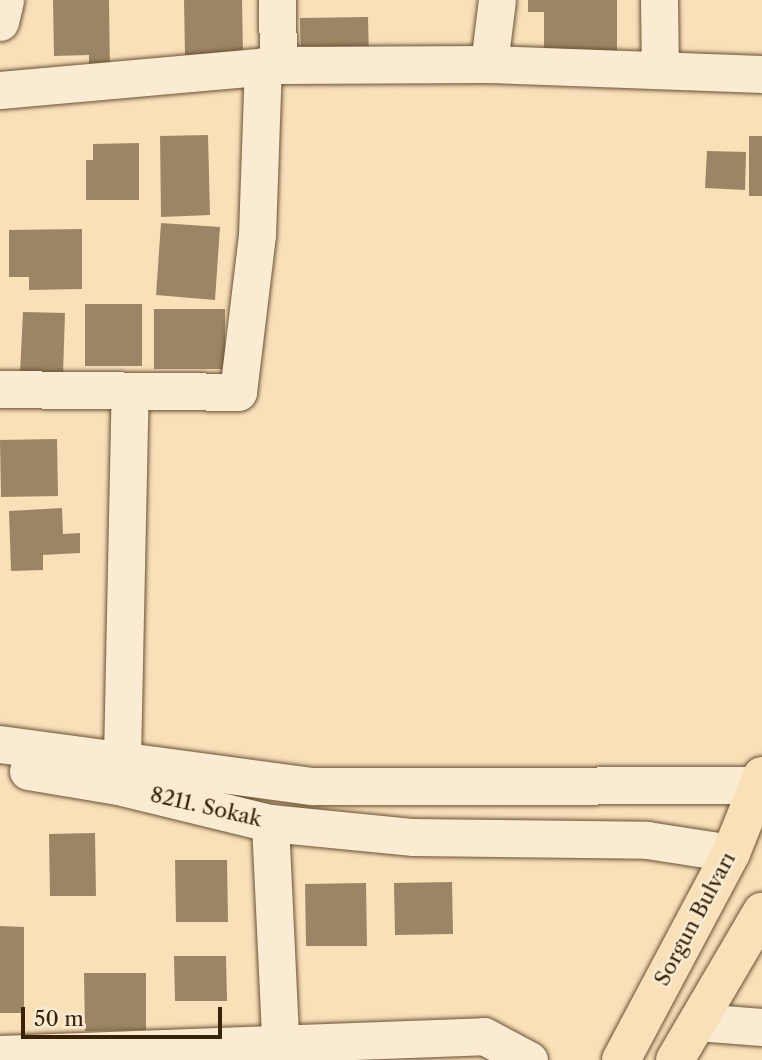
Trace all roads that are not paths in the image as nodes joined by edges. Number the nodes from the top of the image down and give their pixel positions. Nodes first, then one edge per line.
1 (5, 0) edge
2 (277, 0) edge
3 (496, 0) edge
4 (659, 0) edge
5 (0, 22) edge
6 (489, 64) junction
7 (270, 66) junction
8 (660, 70) junction
9 (762, 74) edge
10 (0, 90) edge
11 (0, 389) edge
12 (130, 391) junction
13 (0, 744) edge
14 (122, 758) junction
15 (0, 766) edge
16 (761, 782) edge
17 (270, 823) junction
18 (746, 853) edge
19 (762, 912) edge
20 (696, 1022) junction
21 (762, 1027) edge
22 (281, 1050) edge
23 (0, 1054) edge
24 (529, 1060) edge
25 (621, 1060) edge
26 (675, 1060) edge

1 - 5 street
2 - 7 street
3 - 6 street
4 - 8 street
6 - 7 street
6 - 8 street
7 - 10 street
7 - 12 street
8 - 9 street
11 - 12 street
12 - 14 street
13 - 14 street
14 - 16 street
15 - 17 street, 8211. Sokak
16 - 18 main road, Sorgun Bulvarı
17 - 18 street, 8211. Sokak
17 - 22 street
18 - 25 main road, Sorgun Bulvarı
19 - 20 main road
20 - 21 street
20 - 26 main road
22 - 23 street
22 - 24 street

